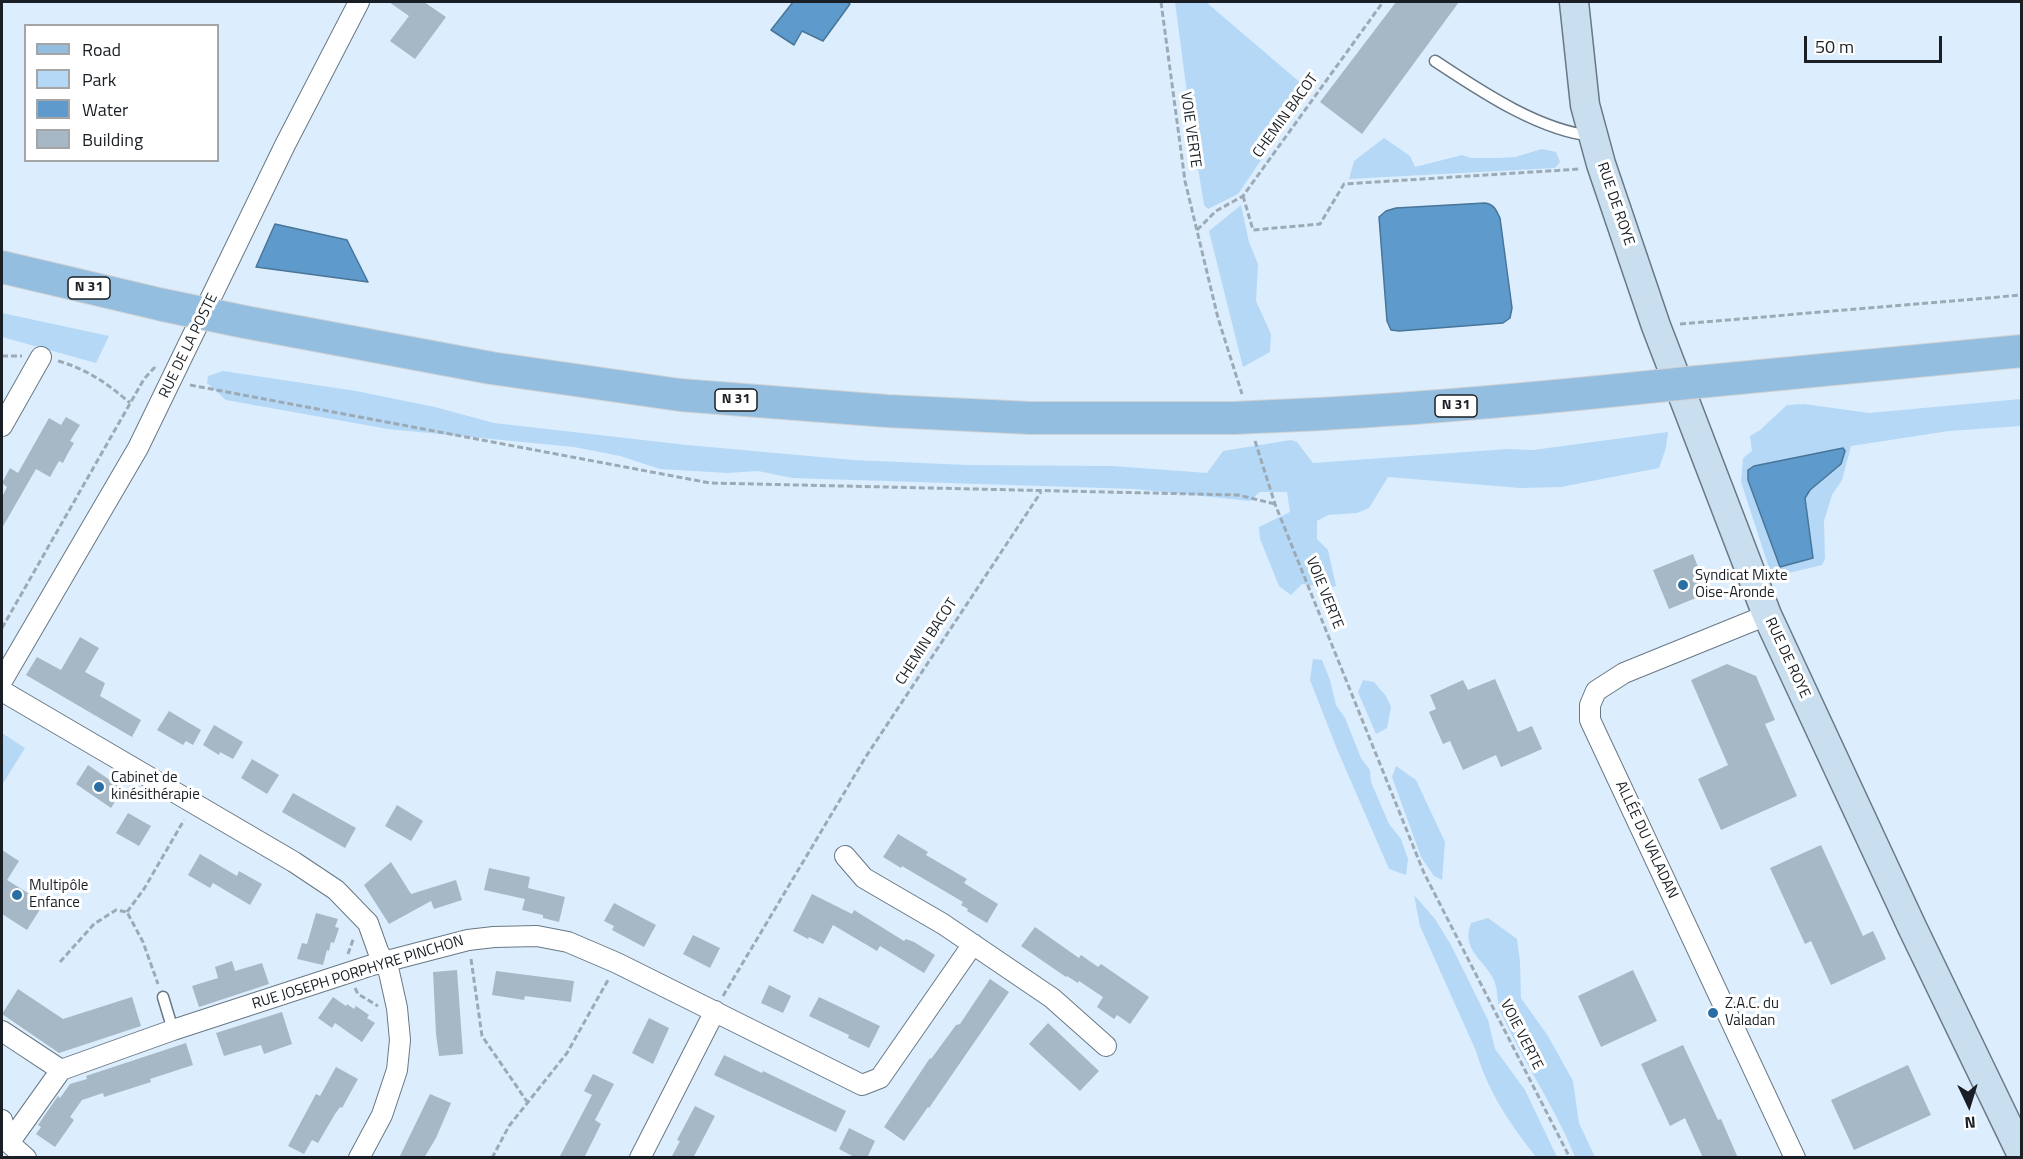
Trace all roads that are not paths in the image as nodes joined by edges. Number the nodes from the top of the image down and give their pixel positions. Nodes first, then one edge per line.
1 (359, 2) edge
2 (1574, 2) edge
3 (1435, 61) dead end
4 (1593, 136) junction
5 (2, 267) edge
6 (2022, 351) edge
7 (41, 357) road end
8 (2, 426) edge
9 (1767, 615) junction
10 (2, 681) edge
11 (2, 691) edge
12 (845, 856) dead end
13 (973, 944) junction
14 (383, 962) junction
15 (163, 997) road end
16 (715, 1011) junction
17 (173, 1030) junction
18 (2, 1031) edge
19 (1106, 1046) dead end
20 (61, 1070) junction
21 (2, 1120) edge
22 (9, 1143) junction
23 (2022, 1155) edge
24 (26, 1158) edge
25 (358, 1158) edge
26 (640, 1158) edge
27 (1796, 1158) edge

1 - 10 street, RUE DE LA POSTE
2 - 4 main road, RUE DE ROYE
3 - 4 lane
4 - 9 main road, RUE DE ROYE
5 - 6 main road, N 31, bridge
7 - 8 street
9 - 23 main road, RUE DE ROYE
9 - 27 street, ALLÉE DU VALADAN
11 - 14 street
12 - 13 street
13 - 16 street, RUE JOSEPH PORPHYRE PINCHON
13 - 19 street
14 - 16 street, RUE JOSEPH PORPHYRE PINCHON
14 - 17 street, RUE JOSEPH PORPHYRE PINCHON
14 - 25 street
15 - 17 lane
16 - 26 street
17 - 20 street, RUE JOSEPH PORPHYRE PINCHON
18 - 20 street
20 - 22 street
21 - 22 street
22 - 24 street

